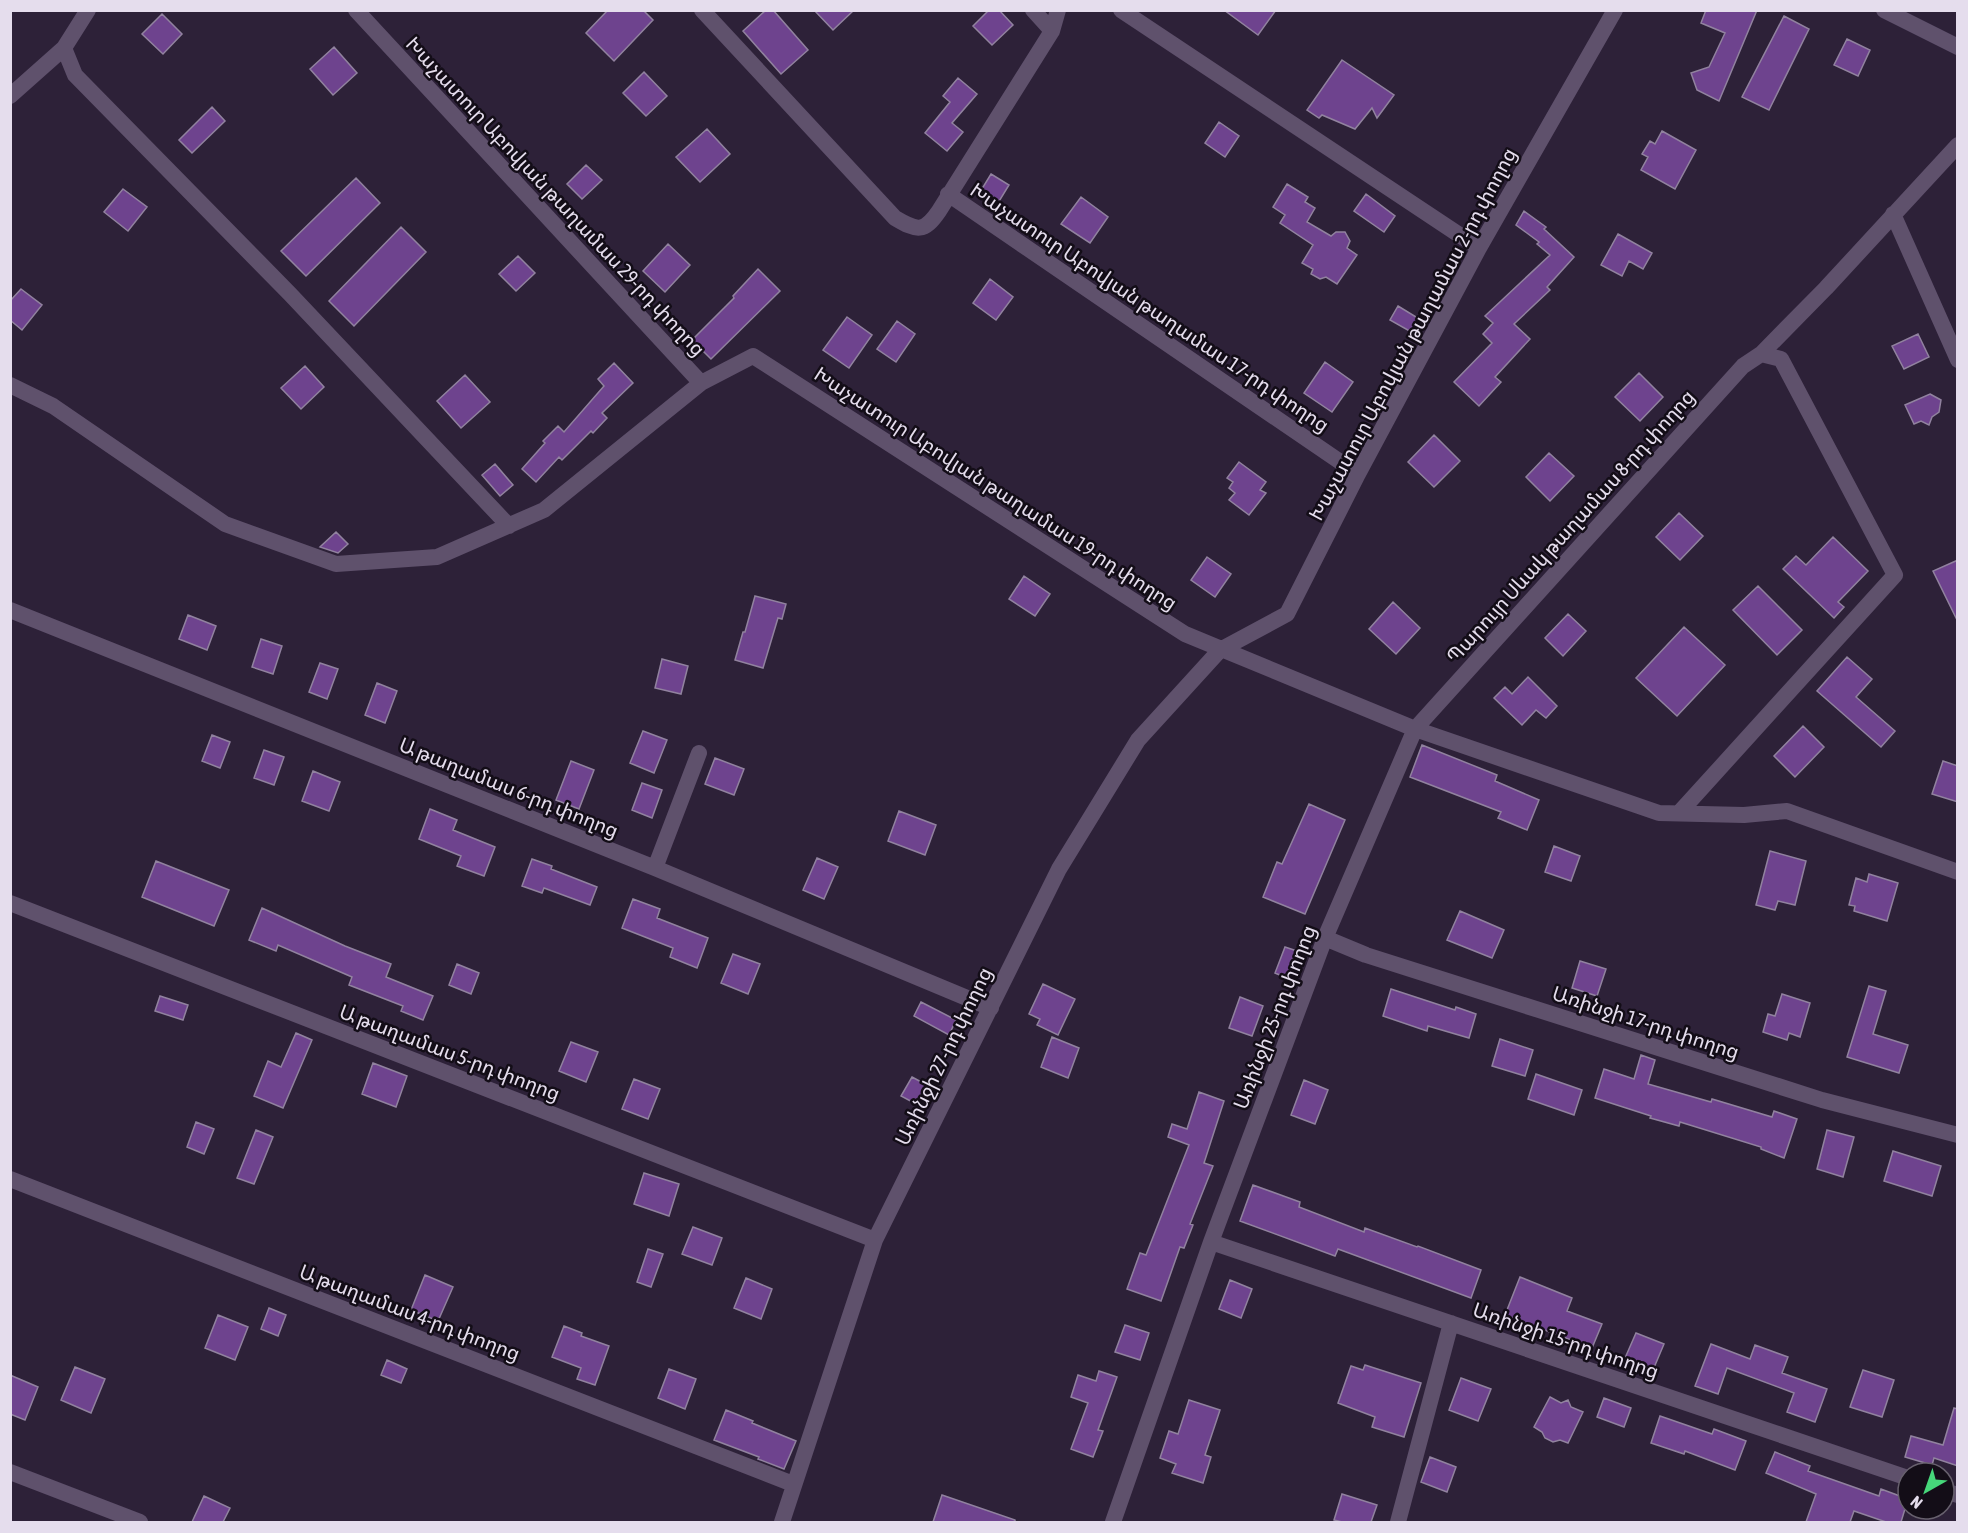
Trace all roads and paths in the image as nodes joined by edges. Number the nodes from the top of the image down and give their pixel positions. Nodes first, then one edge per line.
1 (88, 10) edge
2 (356, 10) edge
3 (702, 10) edge
4 (1033, 10) edge
5 (1058, 10) edge
6 (1121, 10) edge
7 (1884, 10) edge
8 (1608, 13) edge
9 (1052, 31) junction
10 (1958, 47) edge
11 (64, 48) junction
12 (10, 96) edge
13 (1958, 145) edge
14 (948, 194) junction
15 (1893, 214) junction
16 (1479, 248) junction
17 (1761, 354) junction
18 (1958, 360) edge
19 (701, 383) junction
20 (10, 384) edge
21 (1358, 474) junction
22 (509, 526) junction
23 (10, 610) edge
24 (1220, 650) junction
25 (1414, 729) junction
26 (699, 753) dead end
27 (1679, 813) junction
28 (655, 868) junction
29 (1958, 872) edge
30 (10, 903) edge
31 (1325, 938) junction
32 (991, 1008) junction
33 (1958, 1135) edge
34 (10, 1179) edge
35 (875, 1240) junction
36 (1211, 1242) junction
37 (1451, 1323) junction
38 (10, 1472) edge
39 (1896, 1474) edge
40 (793, 1484) junction
41 (140, 1522) edge
42 (782, 1522) edge
43 (1113, 1522) edge
44 (1398, 1522) edge

1 - 11 street
2 - 19 street, Խաչատուր Աբովյան թաղամաս 29-րդ փողոց
3 - 14 street
4 - 9 street
5 - 9 street
6 - 16 street
7 - 10 street
8 - 16 street, Խաչատուր Աբովյան թաղամաս 2-րդ փողոց
9 - 14 street
11 - 12 street
11 - 22 street
13 - 15 street
14 - 21 street, Խաչատուր Աբովյան թաղամաս 17-րդ փողոց
15 - 17 street, Պարույր Սևակ թաղամաս 8-րդ փողոց
15 - 18 street
16 - 21 street, Խաչատուր Աբովյան թաղամաս 2-րդ փողոց
17 - 25 street, Պարույր Սևակ թաղամաս 8-րդ փողոց
17 - 27 street
19 - 22 street
19 - 24 street, Խաչատուր Աբովյան թաղամաս 19-րդ փողոց
20 - 22 street
21 - 24 street, Խաչատուր Աբովյան թաղամաս 2-րդ փողոց
23 - 28 street, Ա թաղամաս 6-րդ փողոց
24 - 25 street
24 - 32 street, Առինջի 27-րդ փողոց
25 - 27 street
25 - 31 street, Առինջի 25-րդ փողոց
26 - 28 street
27 - 29 street
28 - 32 street, Ա թաղամաս 6-րդ փողոց
30 - 35 street, Ա թաղամաս 5-րդ փողոց
31 - 33 street, Առինջի 17-րդ փողոց
31 - 36 street, Առինջի 25-րդ փողոց
32 - 35 street, Առինջի 27-րդ փողոց
34 - 40 street, Ա թաղամաս 4-րդ փողոց
35 - 40 street, Առինջի 27-րդ փողոց
36 - 37 street, Առինջի 15-րդ փողոց
36 - 43 street, Առինջի 25-րդ փողոց
37 - 39 street, Առինջի 15-րդ փողոց
37 - 44 street
38 - 41 street
40 - 42 street, Առինջի 27-րդ փողոց

